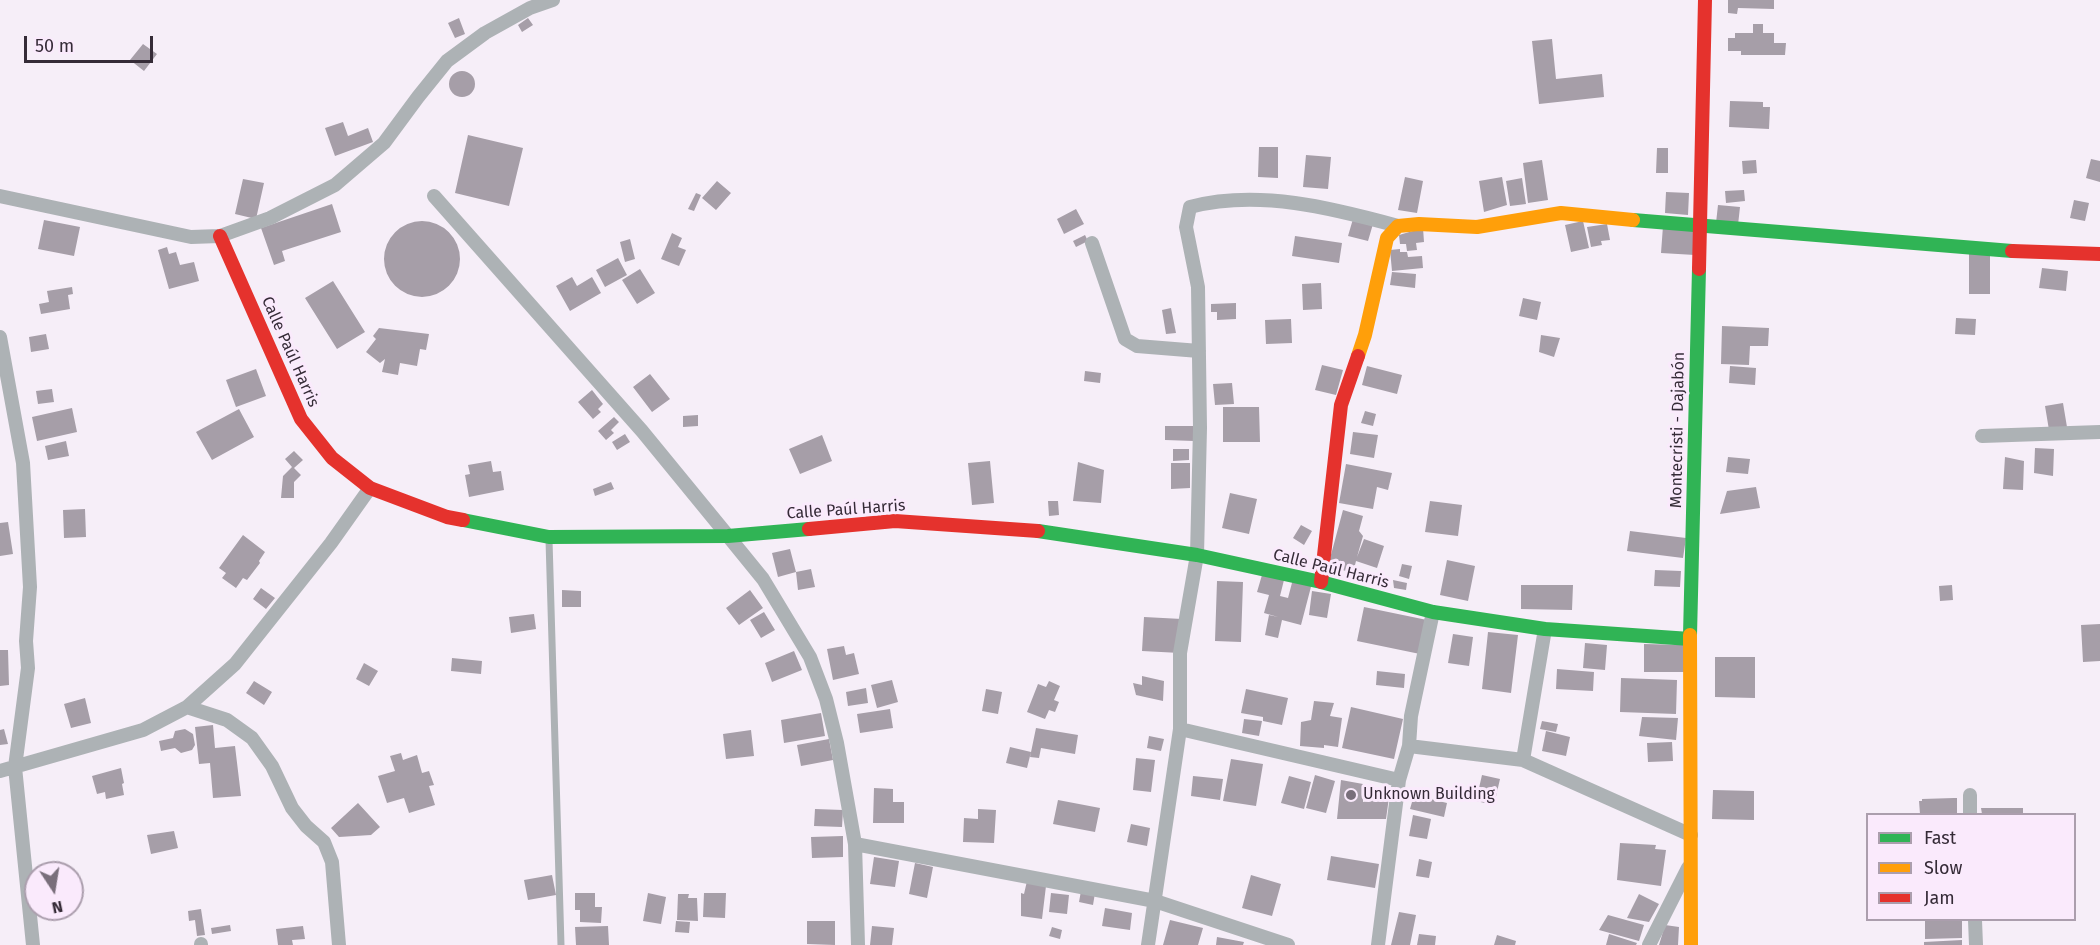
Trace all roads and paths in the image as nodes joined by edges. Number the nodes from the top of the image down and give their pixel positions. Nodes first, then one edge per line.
1 (554, 0) edge
2 (1705, 0) edge
3 (0, 196) edge
4 (434, 196) dead end
5 (1398, 226) junction
6 (1699, 226) junction
7 (220, 236) junction
8 (1092, 243) dead end
9 (2100, 254) edge
10 (0, 337) edge
11 (1199, 351) junction
12 (2100, 432) edge
13 (1982, 435) dead end
14 (370, 488) junction
15 (728, 536) junction
16 (549, 537) junction
17 (1197, 555) junction
18 (1321, 582) junction
19 (1433, 612) junction
20 (1545, 629) junction
21 (1690, 639) junction
22 (187, 707) junction
23 (1180, 729) junction
24 (1409, 746) junction
25 (1523, 760) junction
26 (15, 767) junction
27 (0, 771) edge
28 (1399, 780) junction
29 (1970, 795) dead end
30 (1970, 813) edge
31 (1692, 836) junction
32 (855, 844) junction
33 (1692, 860) junction
34 (1155, 901) junction
35 (1975, 921) edge
36 (33, 945) edge
37 (339, 945) edge
38 (561, 945) edge
39 (858, 945) edge
40 (1148, 945) edge
41 (1288, 945) edge
42 (1378, 945) edge
43 (1649, 945) edge
44 (1691, 945) edge
45 (1976, 945) edge

1 - 7 street
2 - 6 street, Montecristi - Dajabón
3 - 7 street
4 - 15 street
5 - 6 street
5 - 11 street
5 - 18 street
6 - 9 street
6 - 21 street, Montecristi - Dajabón
7 - 14 street, Calle Paúl Harris
8 - 11 street
10 - 26 street
11 - 17 street
12 - 13 street
14 - 16 street, Calle Paúl Harris
14 - 22 street
15 - 16 street, Calle Paúl Harris
15 - 17 street, Calle Paúl Harris
15 - 32 street
16 - 38 lane
17 - 18 street, Calle Paúl Harris
17 - 23 street
18 - 19 street, Calle Paúl Harris
19 - 20 street, Calle Paúl Harris
19 - 24 street
20 - 21 street, Calle Paúl Harris
20 - 25 street
21 - 31 street, Montecristi - Dajabón
22 - 26 street
22 - 37 street
23 - 28 street
23 - 34 street
24 - 25 street
24 - 28 street
25 - 31 street
26 - 27 street
26 - 36 street
28 - 42 street
29 - 30 street
31 - 33 street, Montecristi - Dajabón
32 - 34 street
32 - 39 street
33 - 43 street
33 - 44 street, Montecristi - Dajabón
34 - 40 street
34 - 41 street
35 - 45 street

